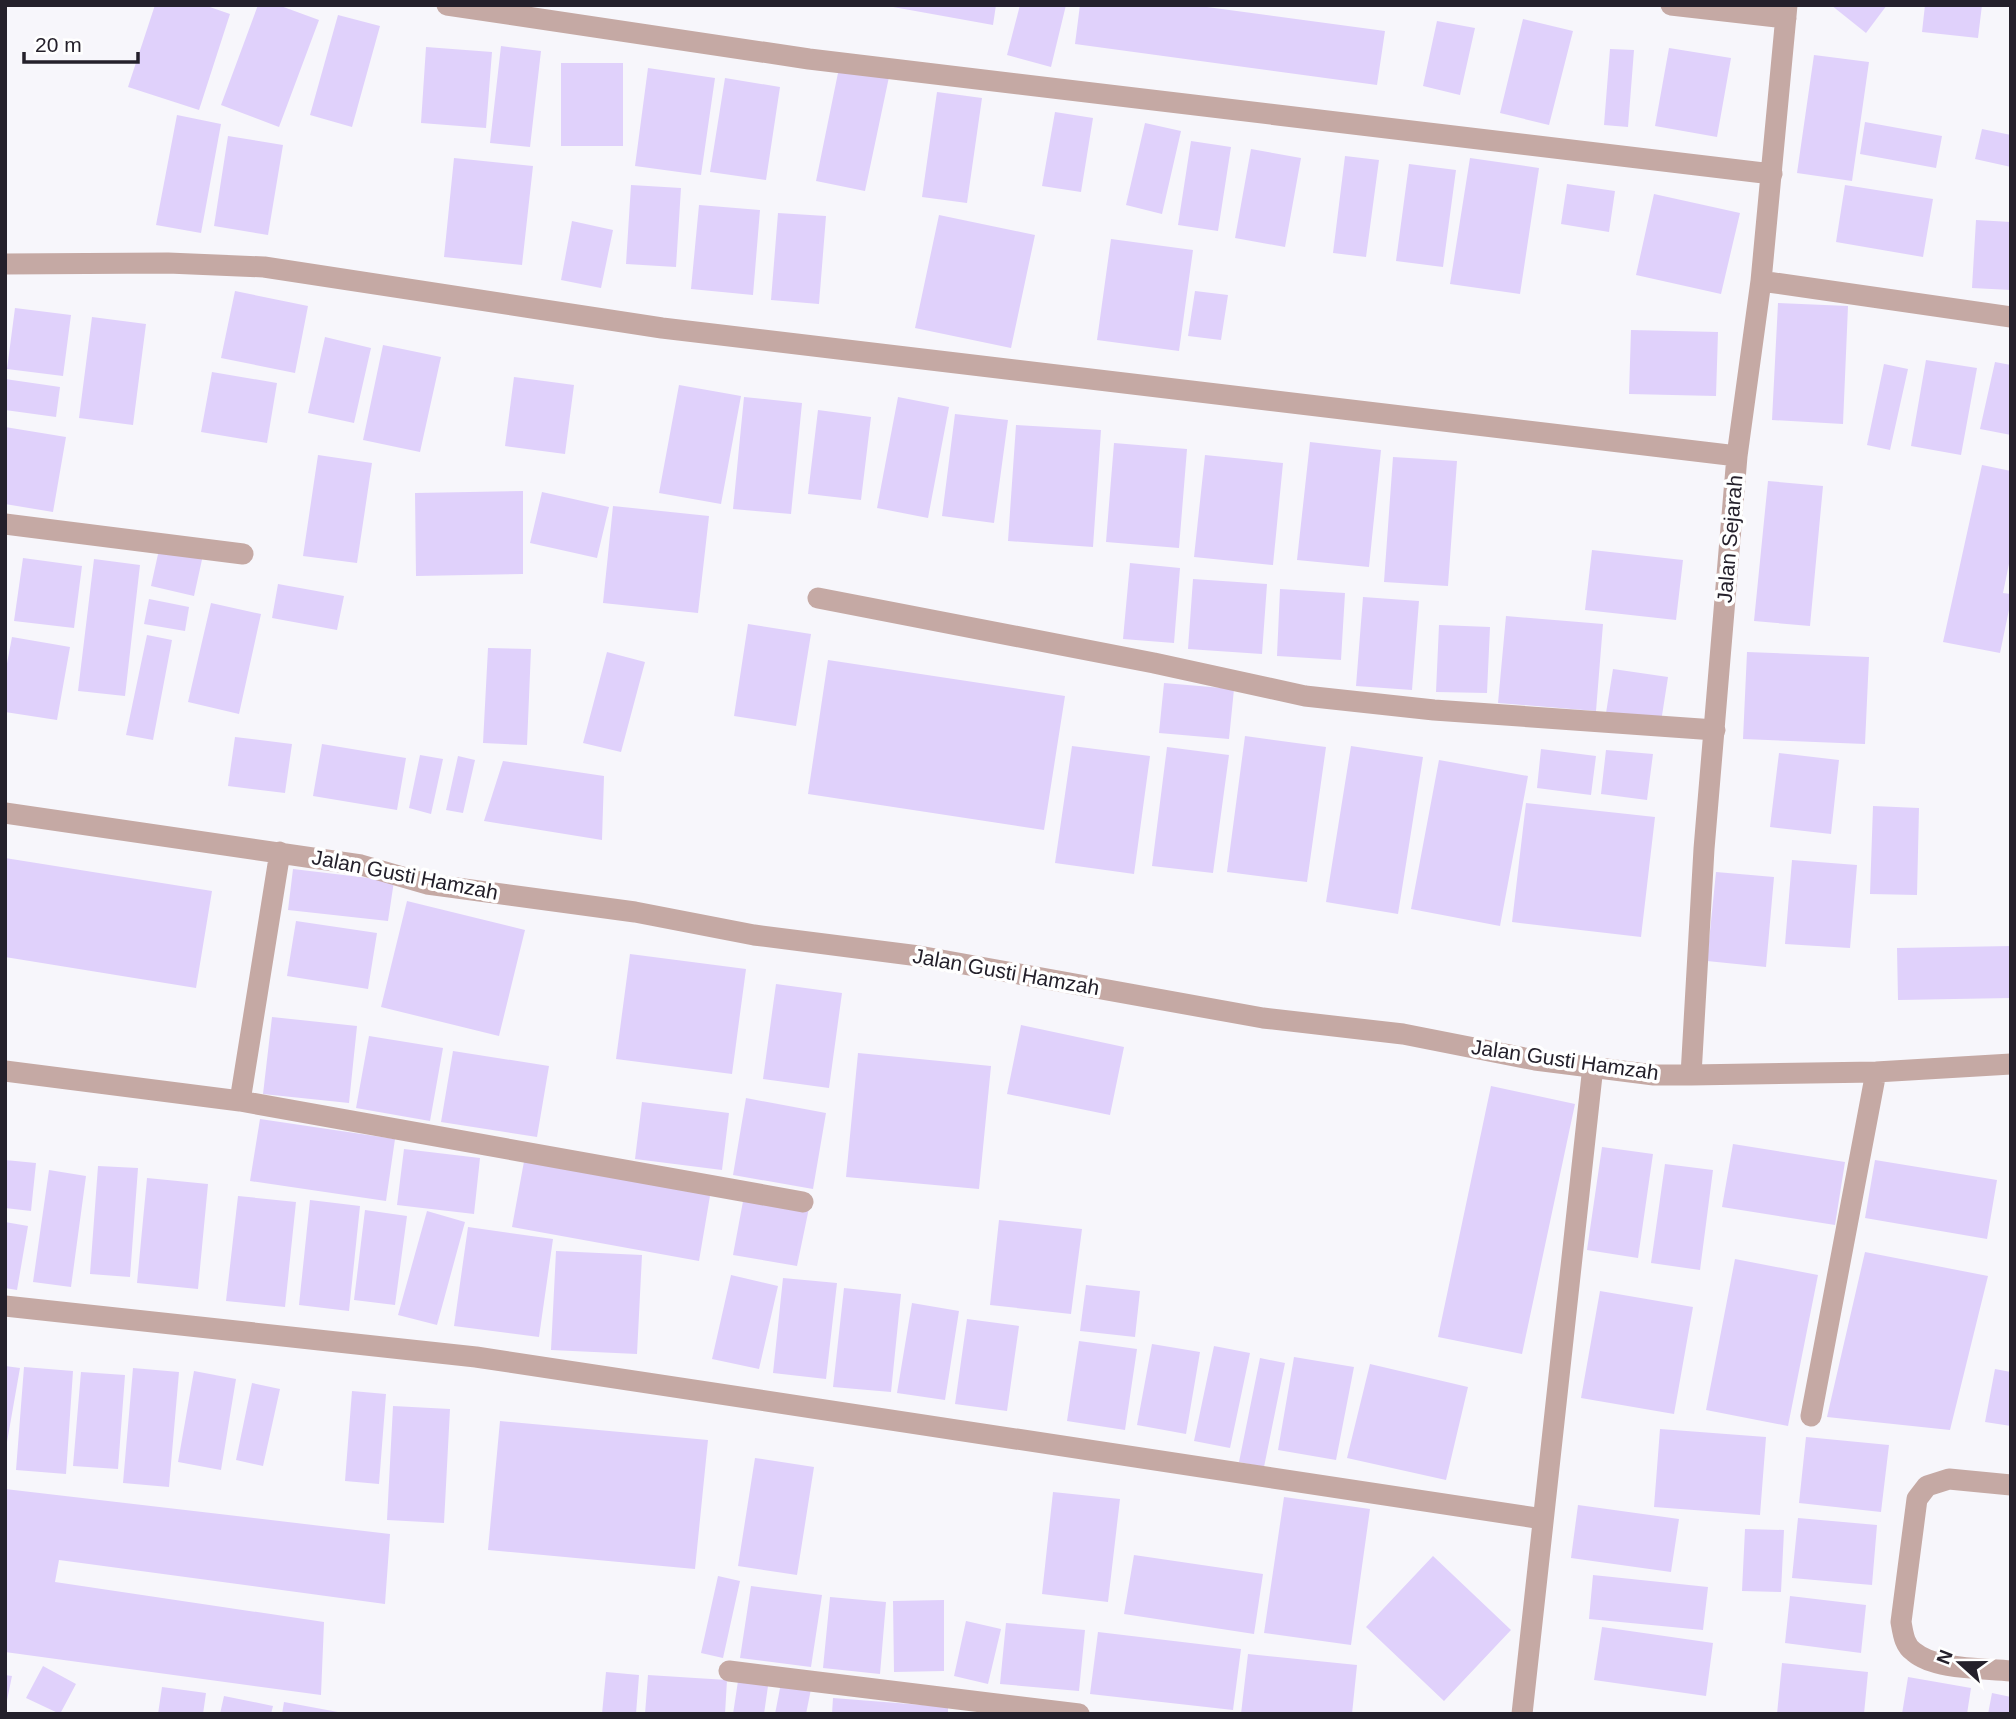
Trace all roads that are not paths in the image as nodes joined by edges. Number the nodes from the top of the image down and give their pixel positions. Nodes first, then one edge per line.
1 (447, 5) edge
2 (1671, 5) edge
3 (1787, 12) edge
4 (1772, 174) junction
5 (5, 264) edge
6 (1761, 281) junction
7 (2011, 317) edge
8 (1737, 456) junction
9 (5, 524) edge
10 (243, 554) dead end
11 (818, 598) dead end
12 (1715, 730) junction
13 (5, 813) edge
14 (280, 852) junction
15 (2011, 1064) edge
16 (1593, 1066) junction
17 (5, 1071) edge
18 (1876, 1072) junction
19 (1692, 1075) junction
20 (240, 1101) junction
21 (803, 1202) dead end
22 (5, 1306) edge
23 (1811, 1416) dead end
24 (2011, 1485) edge
25 (1544, 1519) junction
26 (729, 1671) dead end
27 (2011, 1671) edge
28 (1079, 1714) edge
29 (1522, 1714) edge

1 - 4 street
2 - 3 street
3 - 4 street, Jalan Sejarah
4 - 6 street, Jalan Sejarah
5 - 8 street
6 - 7 street
6 - 8 street, Jalan Sejarah
8 - 12 street, Jalan Sejarah
9 - 10 street
11 - 12 street
12 - 19 street, Jalan Sejarah
13 - 14 street, Jalan Gusti Hamzah
14 - 16 street, Jalan Gusti Hamzah
14 - 20 street
15 - 18 street, Jalan Gusti Hamzah
16 - 19 street, Jalan Gusti Hamzah
16 - 25 street
17 - 20 street
18 - 19 street, Jalan Gusti Hamzah
18 - 23 street
20 - 21 street
22 - 25 street
24 - 27 street
25 - 29 street
26 - 28 street

